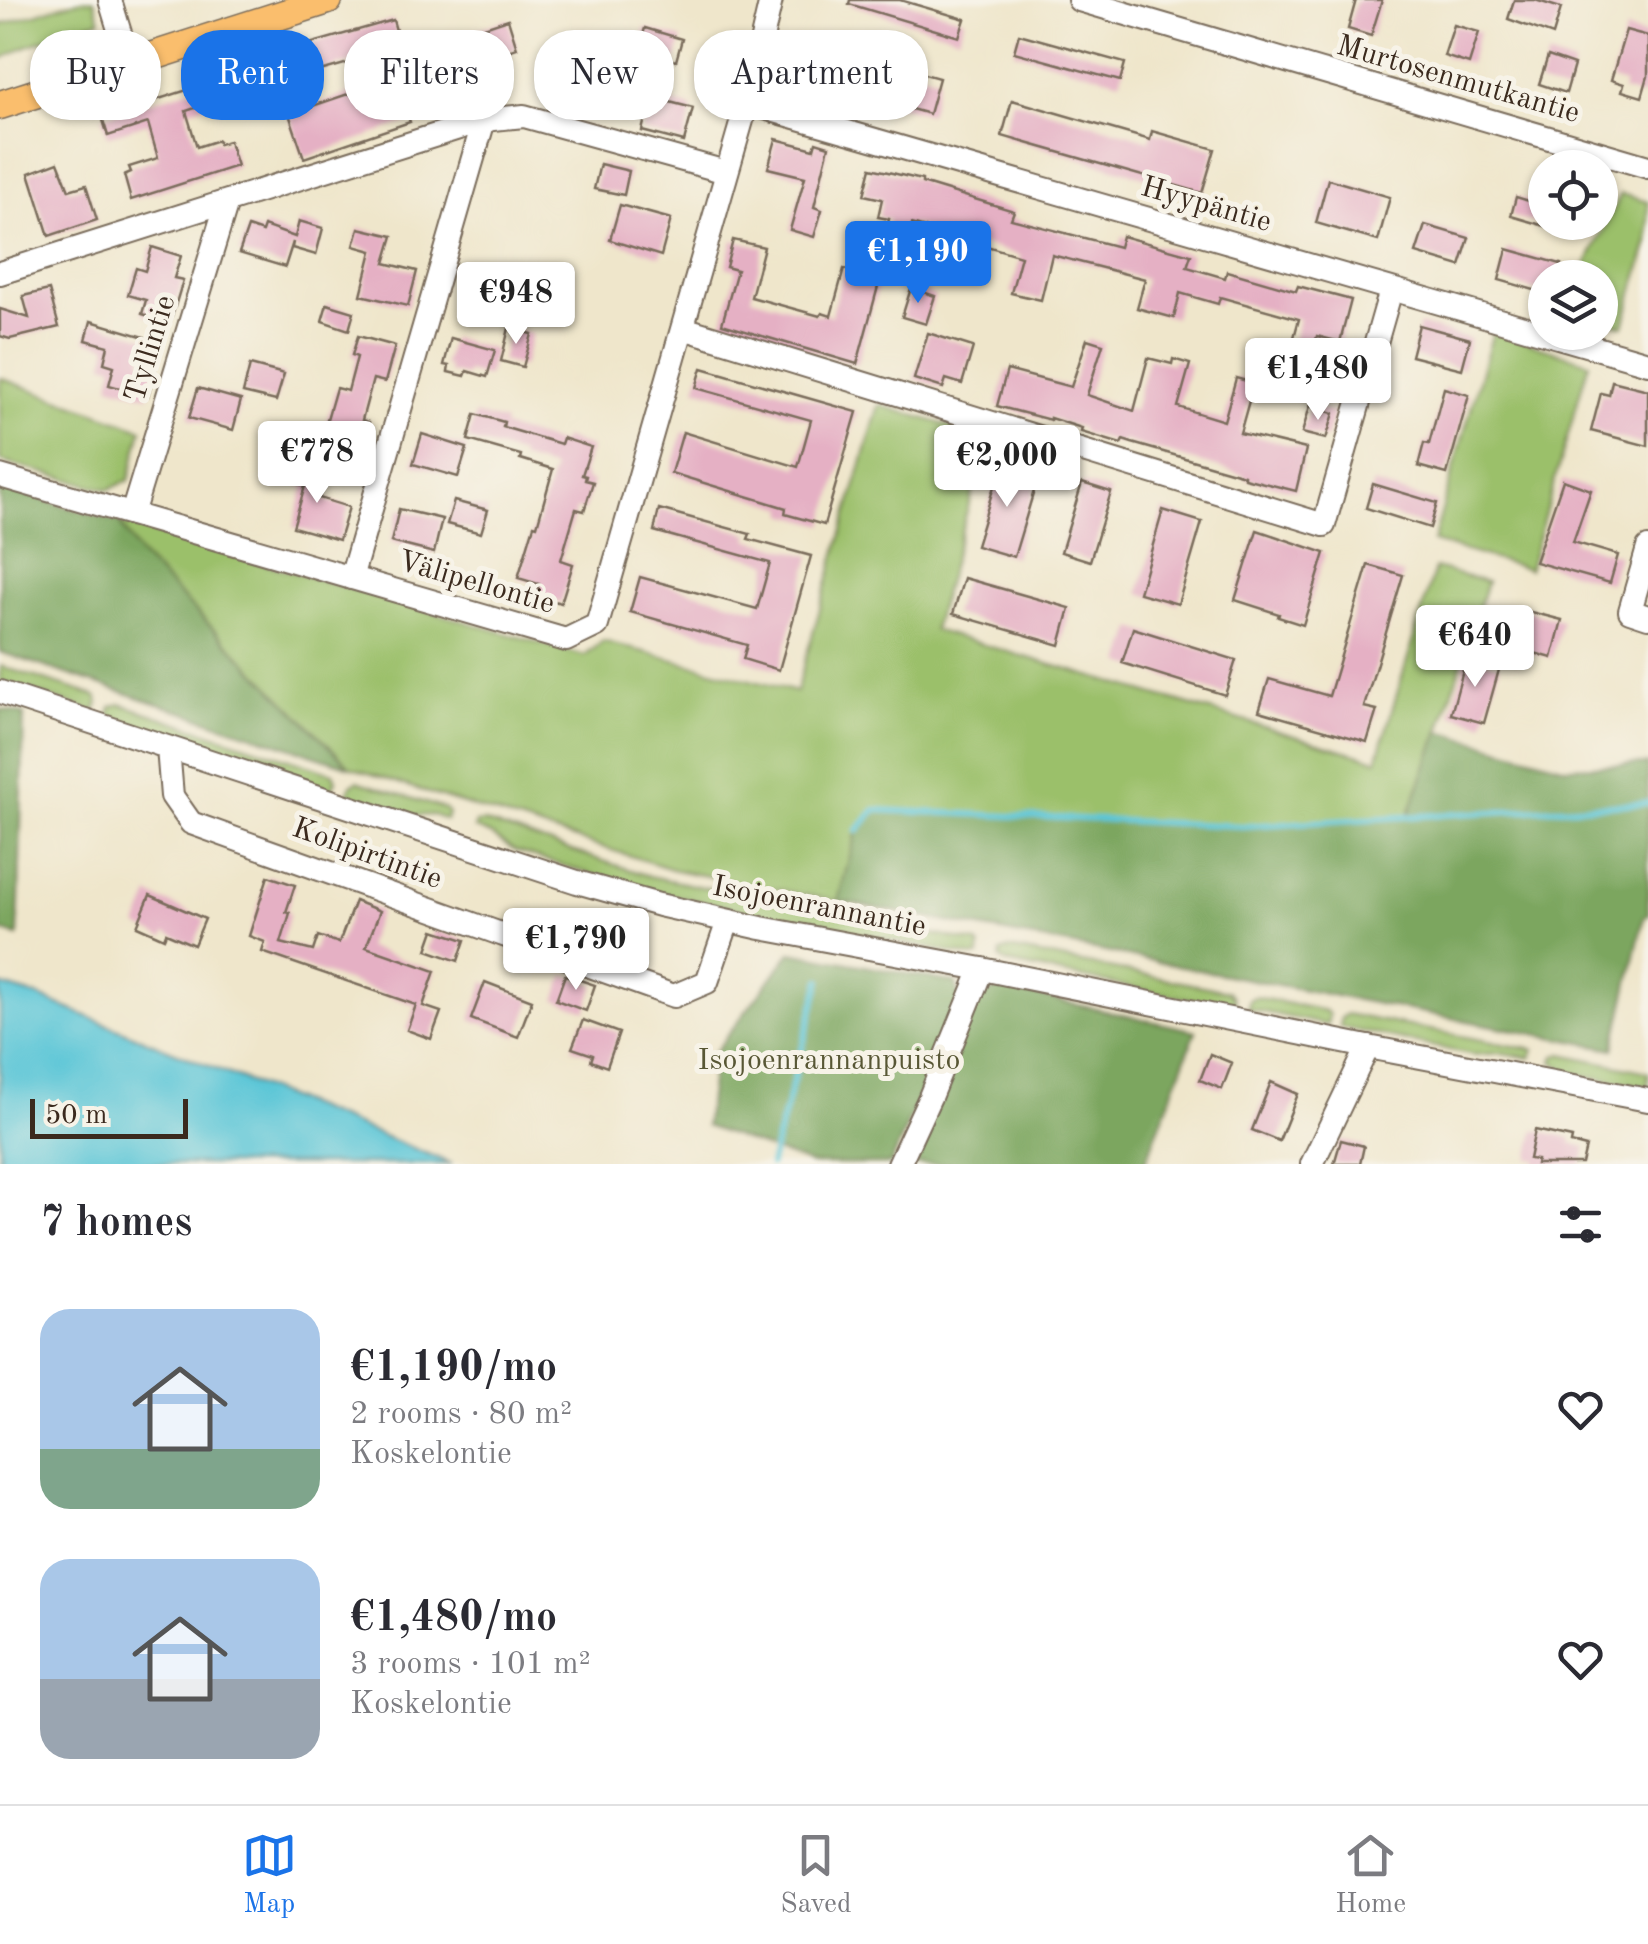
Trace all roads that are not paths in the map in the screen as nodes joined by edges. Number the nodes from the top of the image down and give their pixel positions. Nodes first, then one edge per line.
1 (110, 0) edge
2 (328, 0) edge
3 (1079, 0) edge
4 (770, 1) edge
5 (119, 30) edge
6 (764, 30) edge
7 (161, 53) edge
8 (30, 95) edge
9 (0, 105) edge
10 (514, 117) edge
11 (484, 120) joint
12 (742, 120) edge
13 (802, 120) edge
14 (1648, 167) edge
15 (726, 172) junction
16 (228, 202) junction
17 (0, 272) edge
18 (1391, 290) junction
19 (684, 328) junction
20 (1648, 363) edge
21 (0, 476) edge
22 (132, 514) junction
23 (1648, 548) edge
24 (351, 578) junction
25 (1648, 617) edge
26 (0, 692) edge
27 (168, 748) junction
28 (728, 920) junction
29 (982, 968) junction
30 (1368, 1048) junction
31 (1648, 1100) edge
32 (899, 1164) edge
33 (1312, 1164) edge

1 - 5 street
2 - 7 main road
3 - 14 street, Murtosenmutkantie
4 - 6 street, Välipellontie
8 - 9 main road
10 - 15 street
11 - 16 street
11 - 24 street
12 - 15 street, Välipellontie
13 - 18 street, Hyypäntie
15 - 19 street, Välipellontie
16 - 17 street
16 - 22 street, Tyllintie
18 - 19 street
18 - 20 street, Hyypäntie
19 - 24 street, Välipellontie
21 - 22 street, Välipellontie
22 - 24 street, Välipellontie
23 - 25 street
26 - 27 street, Isojoenrannantie
27 - 28 street, Isojoenrannantie
27 - 28 street, Kolipirtintie
28 - 29 street, Isojoenrannantie
29 - 30 street, Isojoenrannantie
29 - 32 street
30 - 31 street, Isojoenrannantie
30 - 33 street

